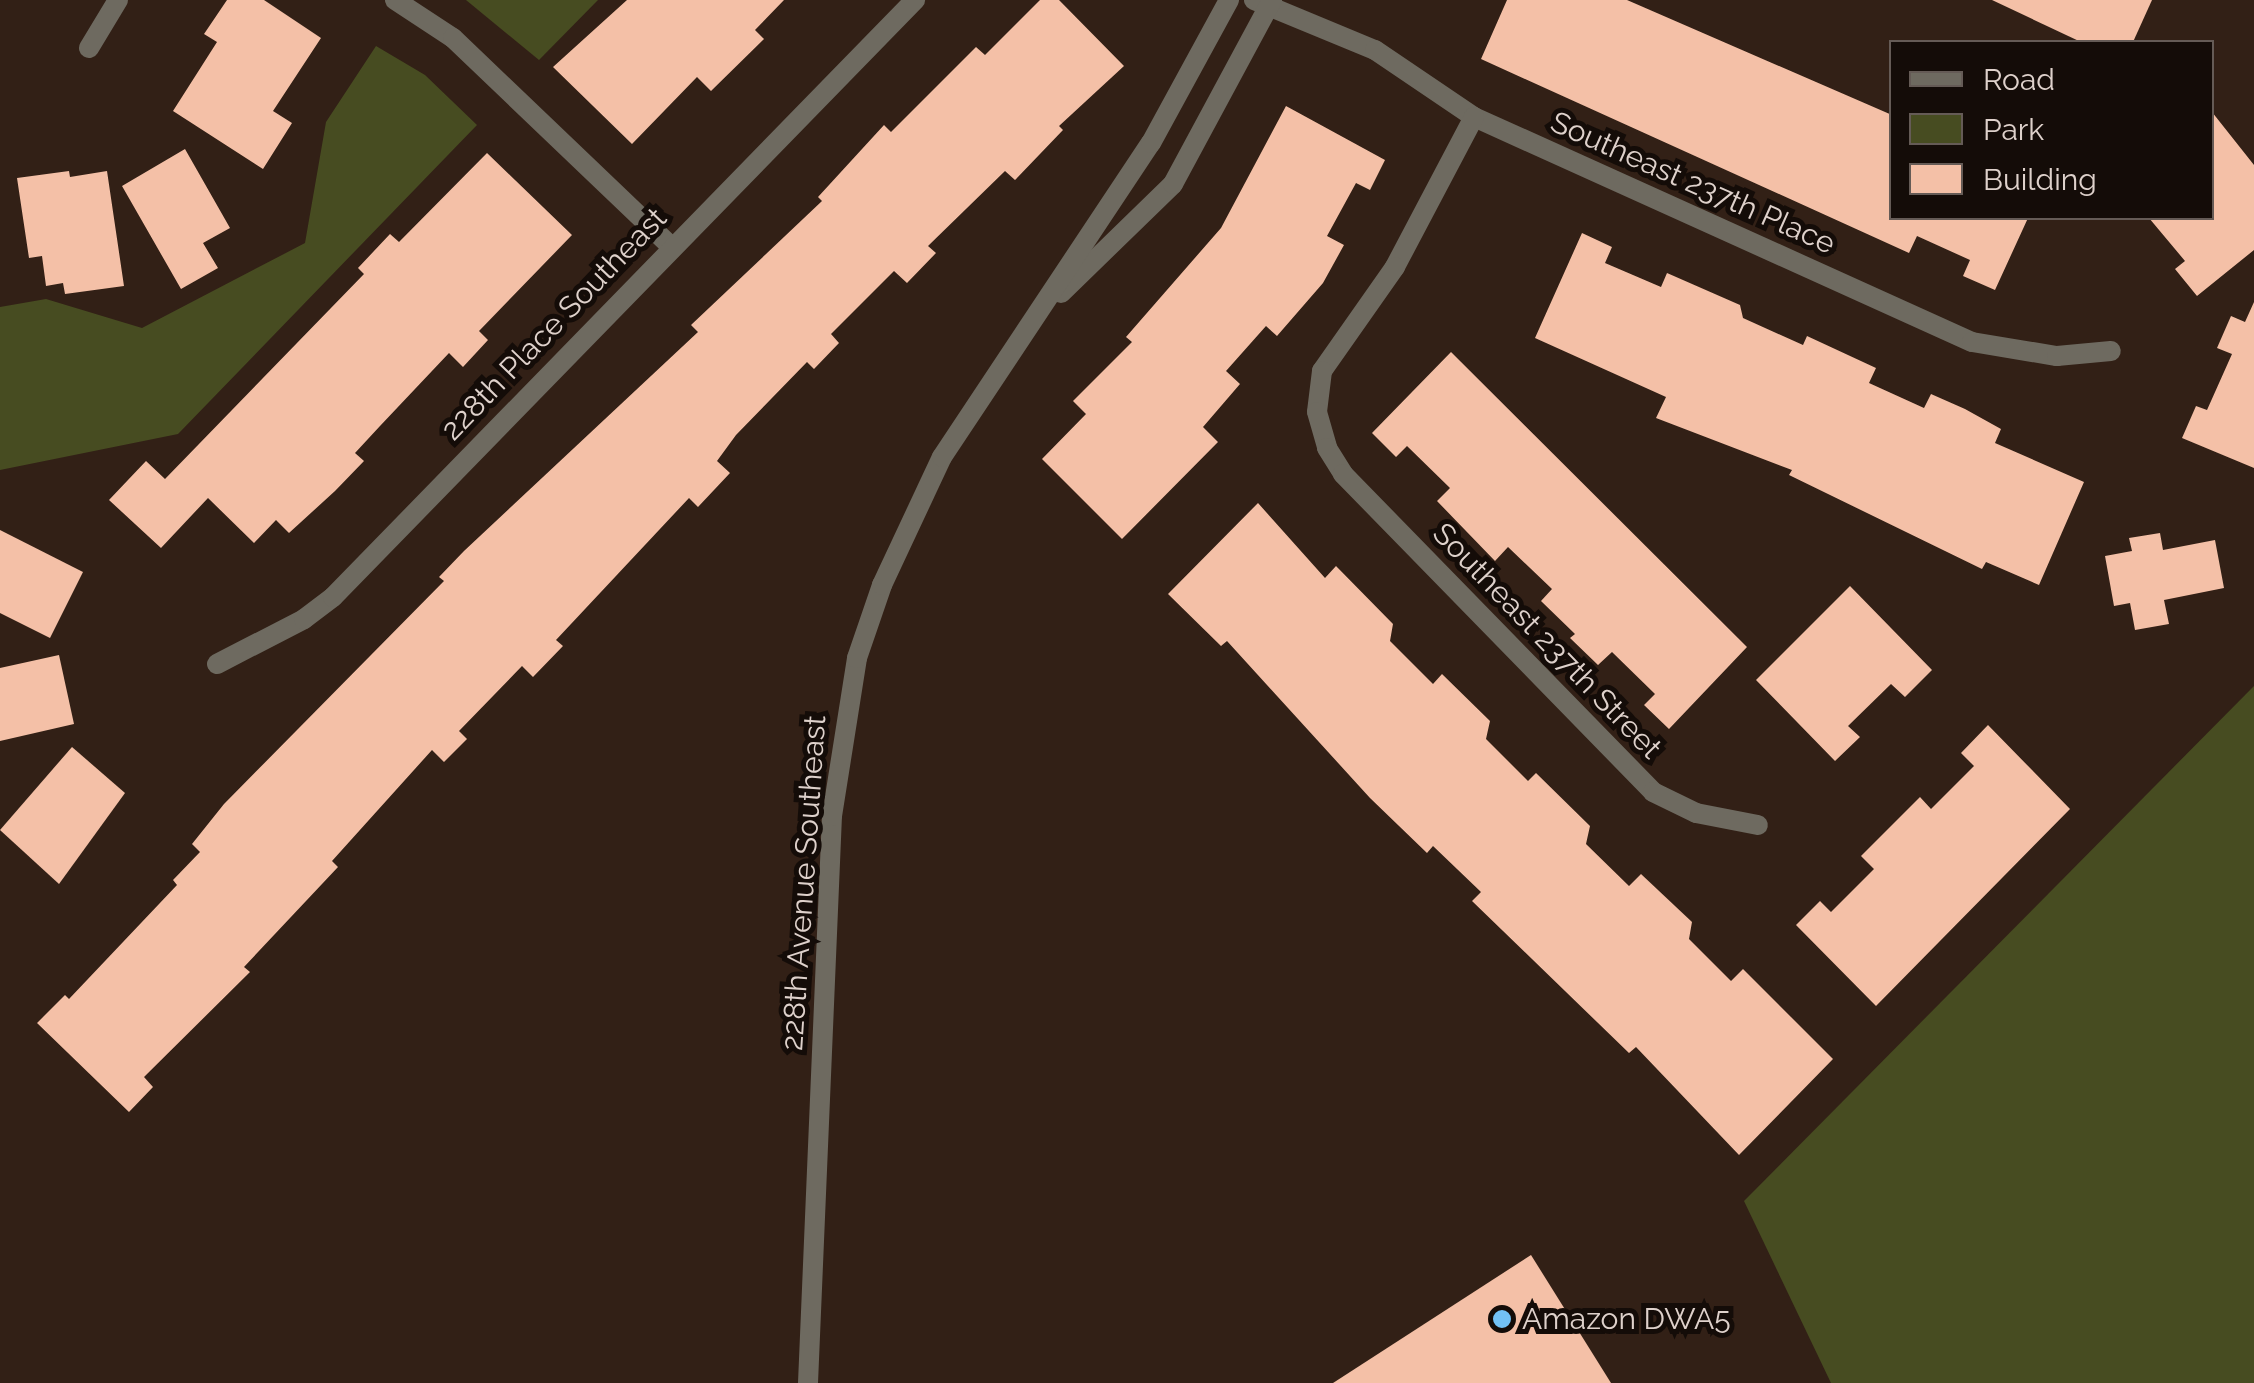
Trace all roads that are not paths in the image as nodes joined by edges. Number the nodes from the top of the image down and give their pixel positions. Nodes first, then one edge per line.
1 (118, 0) edge
2 (395, 0) edge
3 (915, 0) edge
4 (1229, 0) edge
5 (1265, 2) edge
6 (89, 48) dead end
7 (1474, 117) junction
8 (671, 246) junction
9 (1038, 316) junction
10 (2111, 351) dead end
11 (218, 664) dead end
12 (1758, 825) dead end
13 (808, 1383) edge

1 - 6 street
2 - 8 street
3 - 8 street, 228th Place Southeast
4 - 9 street, 228th Avenue Southeast
5 - 7 street, Southeast 237th Place
5 - 9 street, 228th Avenue Southeast
7 - 10 street, Southeast 237th Place
7 - 12 street, Southeast 237th Street
8 - 11 street, 228th Place Southeast
9 - 13 street, 228th Avenue Southeast

